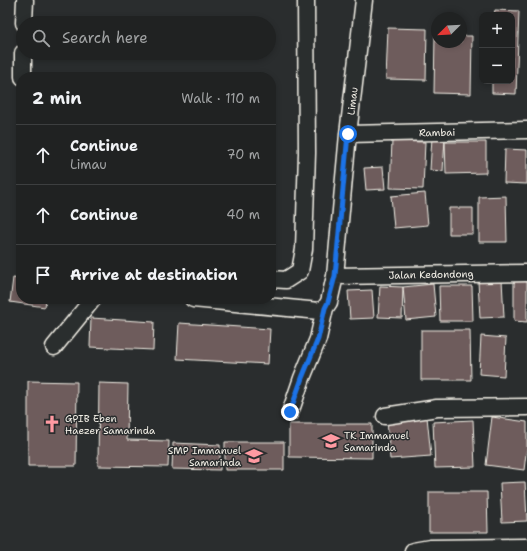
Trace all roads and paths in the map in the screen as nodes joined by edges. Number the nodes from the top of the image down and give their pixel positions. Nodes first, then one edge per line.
1 (25, 0) edge
2 (306, 0) edge
3 (364, 0) edge
4 (24, 16) edge
5 (23, 60) edge
6 (23, 72) edge
7 (527, 130) edge
8 (348, 134) junction
9 (527, 273) edge
10 (335, 276) junction
11 (276, 279) edge
12 (89, 304) edge
13 (246, 304) edge
14 (325, 308) junction
15 (54, 347) dead end
16 (527, 407) edge
17 (290, 412) dead end
18 (385, 416) dead end
19 (527, 547) edge
20 (413, 551) edge

1 - 4 street
2 - 11 street
3 - 8 street, Limau
5 - 6 street
7 - 8 street, Rambai
8 - 10 street, Limau
9 - 10 street, Jalan Kedondong
10 - 14 street, Limau
12 - 15 street
13 - 14 street
14 - 17 street, Limau
16 - 18 street
19 - 20 street

